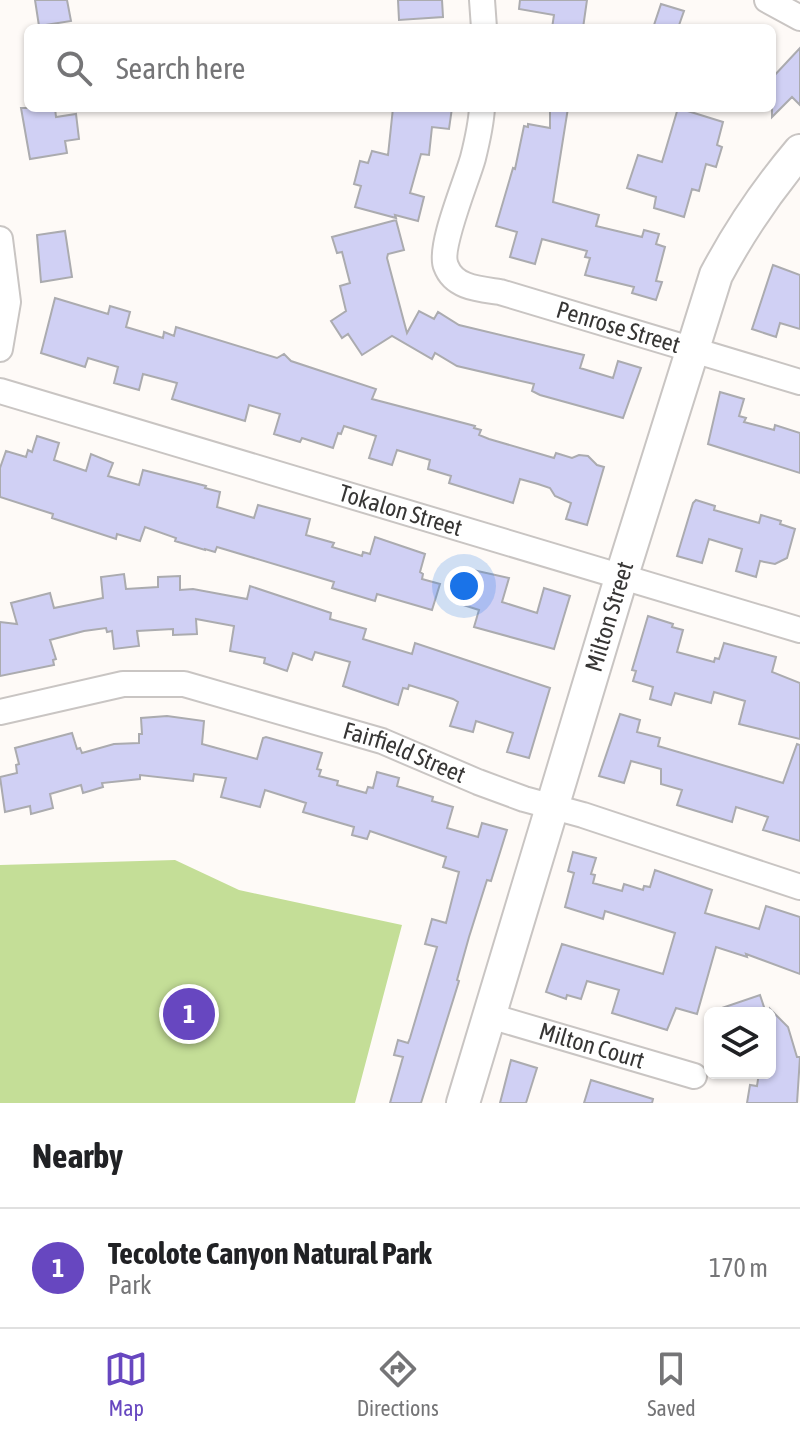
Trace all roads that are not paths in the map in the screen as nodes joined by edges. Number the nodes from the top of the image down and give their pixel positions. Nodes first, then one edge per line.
1 (482, 0) edge
2 (767, 0) edge
3 (800, 18) edge
4 (484, 24) edge
5 (481, 112) edge
6 (800, 151) edge
7 (0, 239) edge
8 (692, 348) junction
9 (0, 349) edge
10 (800, 382) edge
11 (0, 391) edge
12 (622, 575) junction
13 (800, 630) edge
14 (0, 712) edge
15 (553, 806) junction
16 (800, 887) edge
17 (490, 1016) junction
18 (694, 1076) dead end
19 (463, 1103) edge

1 - 4 street
2 - 3 street
5 - 8 street, Penrose Street
6 - 8 main road, Milton Street
7 - 9 street
8 - 10 street, Penrose Street
8 - 12 main road, Milton Street
11 - 12 street, Tokalon Street
12 - 13 street, Tokalon Street
12 - 15 main road, Milton Street
14 - 15 street, Fairfield Street
15 - 16 street, Fairfield Street
15 - 17 main road, Milton Street
17 - 18 street, Milton Court
17 - 19 main road, Milton Street

